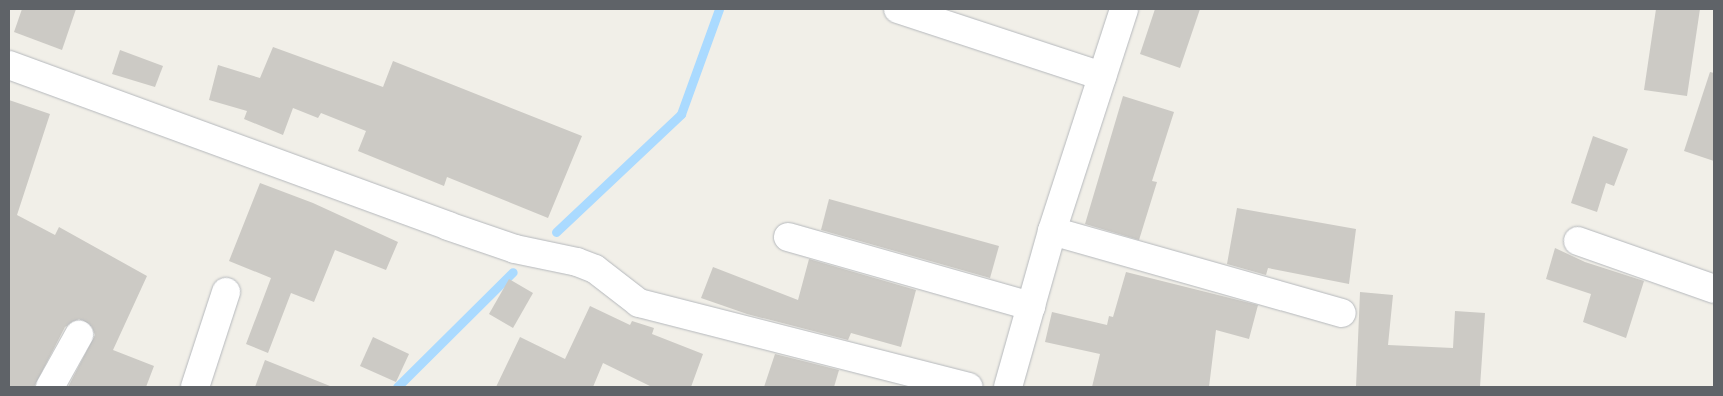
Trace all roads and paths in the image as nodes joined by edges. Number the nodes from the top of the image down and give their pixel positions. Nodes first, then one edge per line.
1 (898, 9) edge
2 (1124, 9) edge
3 (9, 64) edge
4 (1102, 76) junction
5 (1052, 231) junction
6 (788, 237) dead end
7 (1578, 241) dead end
8 (1714, 288) edge
9 (226, 292) dead end
10 (1031, 306) junction
11 (1342, 313) dead end
12 (78, 335) dead end
13 (50, 387) edge
14 (195, 387) edge
15 (968, 387) edge
16 (1008, 387) edge

1 - 4 street
2 - 4 street
3 - 15 street
4 - 5 street
5 - 10 street
5 - 11 street
6 - 10 street
7 - 8 street
9 - 14 street
10 - 16 street
12 - 13 street

